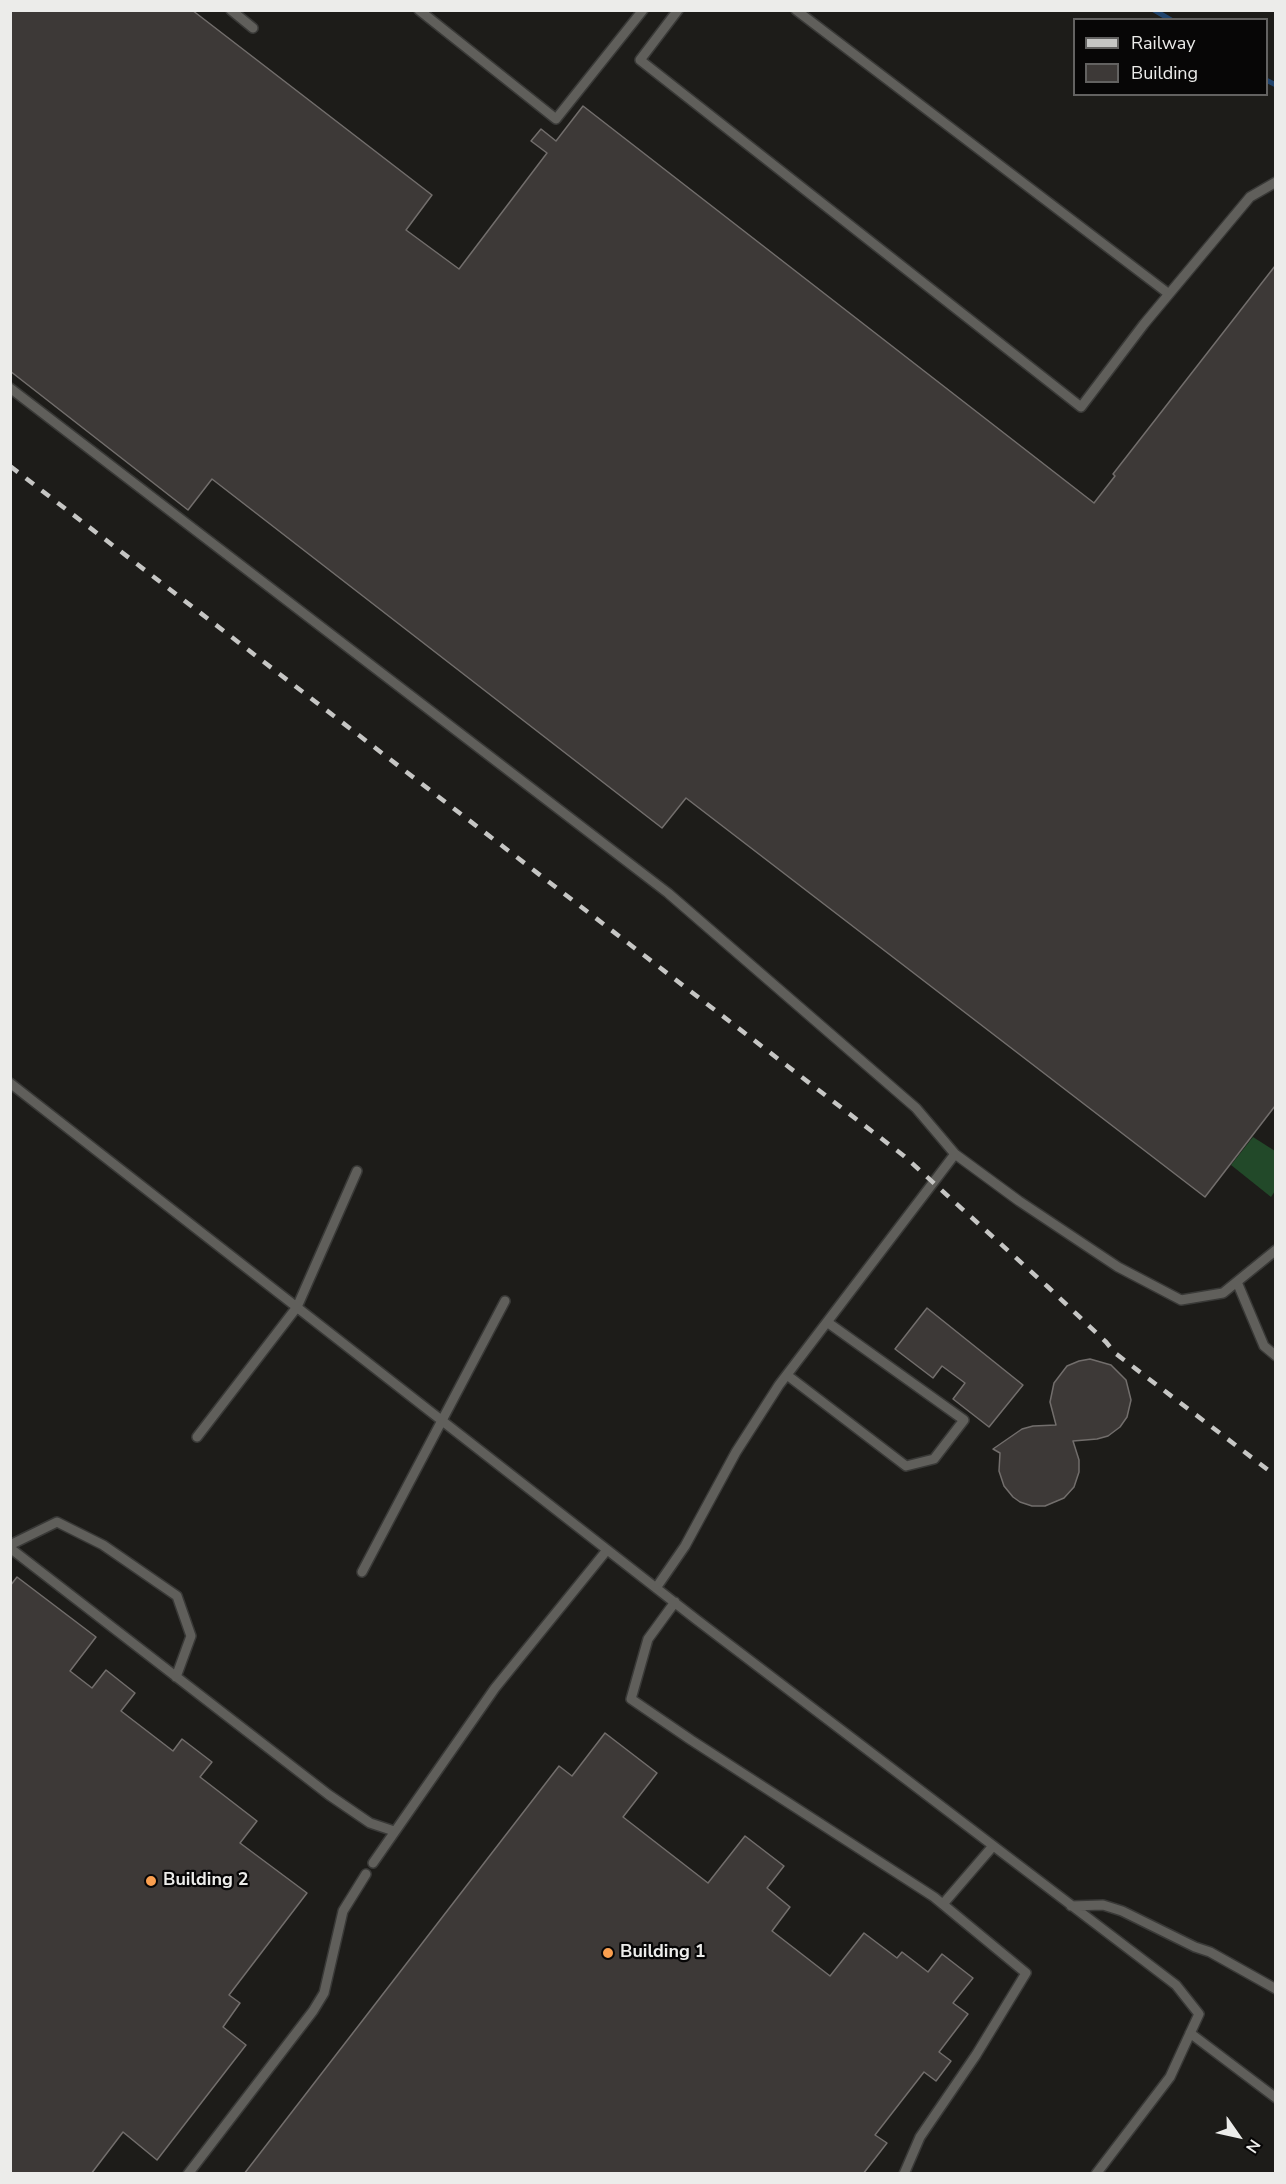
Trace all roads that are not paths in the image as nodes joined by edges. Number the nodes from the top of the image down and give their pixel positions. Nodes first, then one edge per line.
1 (231, 10) edge
2 (419, 10) edge
3 (643, 10) edge
4 (678, 10) edge
5 (796, 10) edge
6 (253, 28) dead end
7 (1275, 182) edge
8 (1169, 294) junction
9 (10, 388) edge
10 (10, 1083) edge
11 (954, 1154) junction
12 (357, 1172) dead end
13 (1275, 1250) edge
14 (1237, 1282) junction
15 (505, 1301) dead end
16 (297, 1307) junction
17 (827, 1322) junction
18 (1275, 1356) edge
19 (787, 1375) junction
20 (442, 1420) junction
21 (197, 1437) dead end
22 (10, 1546) edge
23 (607, 1550) junction
24 (362, 1572) dead end
25 (656, 1588) junction
26 (675, 1602) junction
27 (176, 1677) junction
28 (394, 1831) junction
29 (993, 1846) junction
30 (373, 1863) dead end
31 (366, 1874) dead end
32 (943, 1904) junction
33 (1071, 1906) junction
34 (1275, 1989) edge
35 (1190, 2033) junction
36 (1275, 2098) edge
37 (188, 2174) edge
38 (904, 2174) edge
39 (1096, 2174) edge

1 - 6 lane
2 - 3 lane
4 - 8 lane
5 - 8 lane
7 - 8 lane
9 - 11 lane
10 - 16 lane
11 - 14 lane
11 - 17 lane
12 - 16 lane
13 - 14 lane
14 - 18 lane
15 - 20 lane
16 - 20 lane
16 - 21 lane
17 - 19 lane
17 - 19 lane
19 - 25 lane
20 - 23 lane
20 - 24 lane
22 - 27 lane
22 - 27 lane
23 - 25 lane
23 - 28 lane
25 - 26 lane
26 - 29 lane
26 - 32 lane
27 - 28 lane
28 - 30 lane
29 - 32 lane
29 - 33 lane
31 - 37 lane
32 - 38 lane
33 - 34 lane
33 - 35 lane
35 - 36 lane
35 - 39 lane

